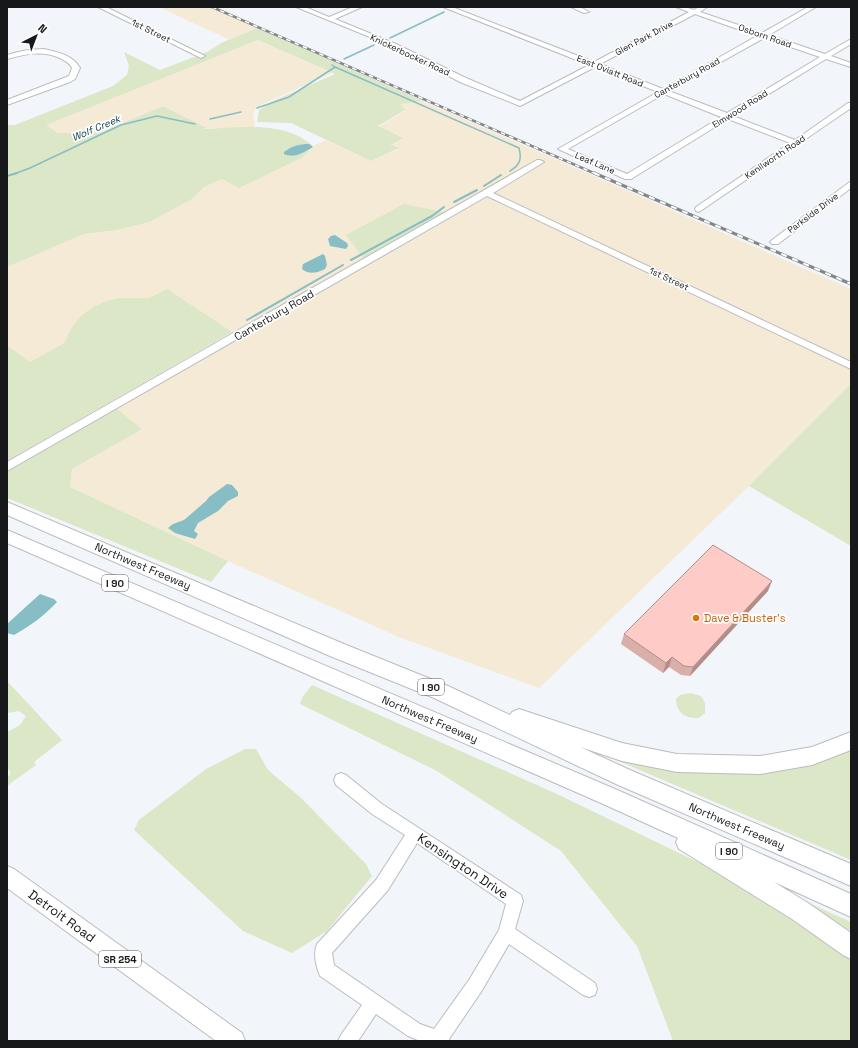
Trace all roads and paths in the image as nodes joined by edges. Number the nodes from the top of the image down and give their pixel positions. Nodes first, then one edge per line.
1 (101, 7) edge
2 (299, 7) edge
3 (359, 7) edge
4 (446, 7) edge
5 (574, 7) edge
6 (678, 7) edge
7 (704, 7) edge
8 (813, 7) edge
9 (586, 12) dead end
10 (694, 12) junction
11 (330, 19) junction
12 (763, 36) junction
13 (851, 41) edge
14 (201, 56) dead end
15 (825, 56) junction
16 (7, 57) edge
17 (594, 64) junction
18 (851, 65) edge
19 (663, 92) junction
20 (7, 103) edge
21 (520, 104) joint
22 (851, 105) edge
23 (727, 117) junction
24 (796, 143) junction
25 (562, 149) joint
26 (540, 162) dead end
27 (628, 177) joint
28 (851, 184) edge
29 (487, 193) junction
30 (699, 209) dead end
31 (775, 242) dead end
32 (851, 366) edge
33 (7, 467) edge
34 (7, 508) edge
35 (7, 536) edge
36 (441, 692) junction
37 (851, 741) edge
38 (341, 780) dead end
39 (608, 796) junction
40 (415, 833) junction
41 (851, 875) edge
42 (10, 883) edge
43 (851, 906) edge
44 (506, 933) junction
45 (851, 947) edge
46 (589, 989) dead end
47 (374, 1003) junction
48 (348, 1040) edge
49 (439, 1040) edge
50 (234, 1041) edge

1 - 14 street, 1st Street
2 - 11 street, Knickerbocker Road
3 - 11 street
4 - 17 street, East Oviatt Road
5 - 9 street
6 - 10 street, Osborn Road
7 - 10 street, Glen Park Drive
8 - 12 street, Canterbury Road
10 - 12 street, Osborn Road
10 - 17 street, Glen Park Drive
11 - 21 street, Knickerbocker Road
12 - 15 street, Osborn Road
12 - 19 street, Canterbury Road
13 - 15 street, Elmwood Road
15 - 18 street, Osborn Road
15 - 23 street, Elmwood Road
16 - 20 street
17 - 19 street, East Oviatt Road
17 - 21 street, Glen Park Drive
19 - 23 street, East Oviatt Road
19 - 25 street, Canterbury Road
22 - 24 street, Kenilworth Road
23 - 24 street, East Oviatt Road
23 - 27 street, Elmwood Road
24 - 30 street, Kenilworth Road
25 - 27 street, Leaf Lane
26 - 29 street, Canterbury Road
28 - 31 street, Parkside Drive
29 - 32 street, 1st Street
29 - 33 street, Canterbury Road
34 - 36 highway, Northwest Freeway / I 90
35 - 39 highway, Northwest Freeway / I 90
36 - 37 highway
36 - 41 highway, Northwest Freeway / I 90
38 - 40 street, Kensington Drive
39 - 43 highway, Northwest Freeway / I 90
39 - 45 highway
40 - 44 street, Kensington Drive
40 - 47 street
42 - 50 main road, Detroit Road / SR 254
44 - 46 street
44 - 49 street, Kensington Drive
47 - 48 street
47 - 49 street

